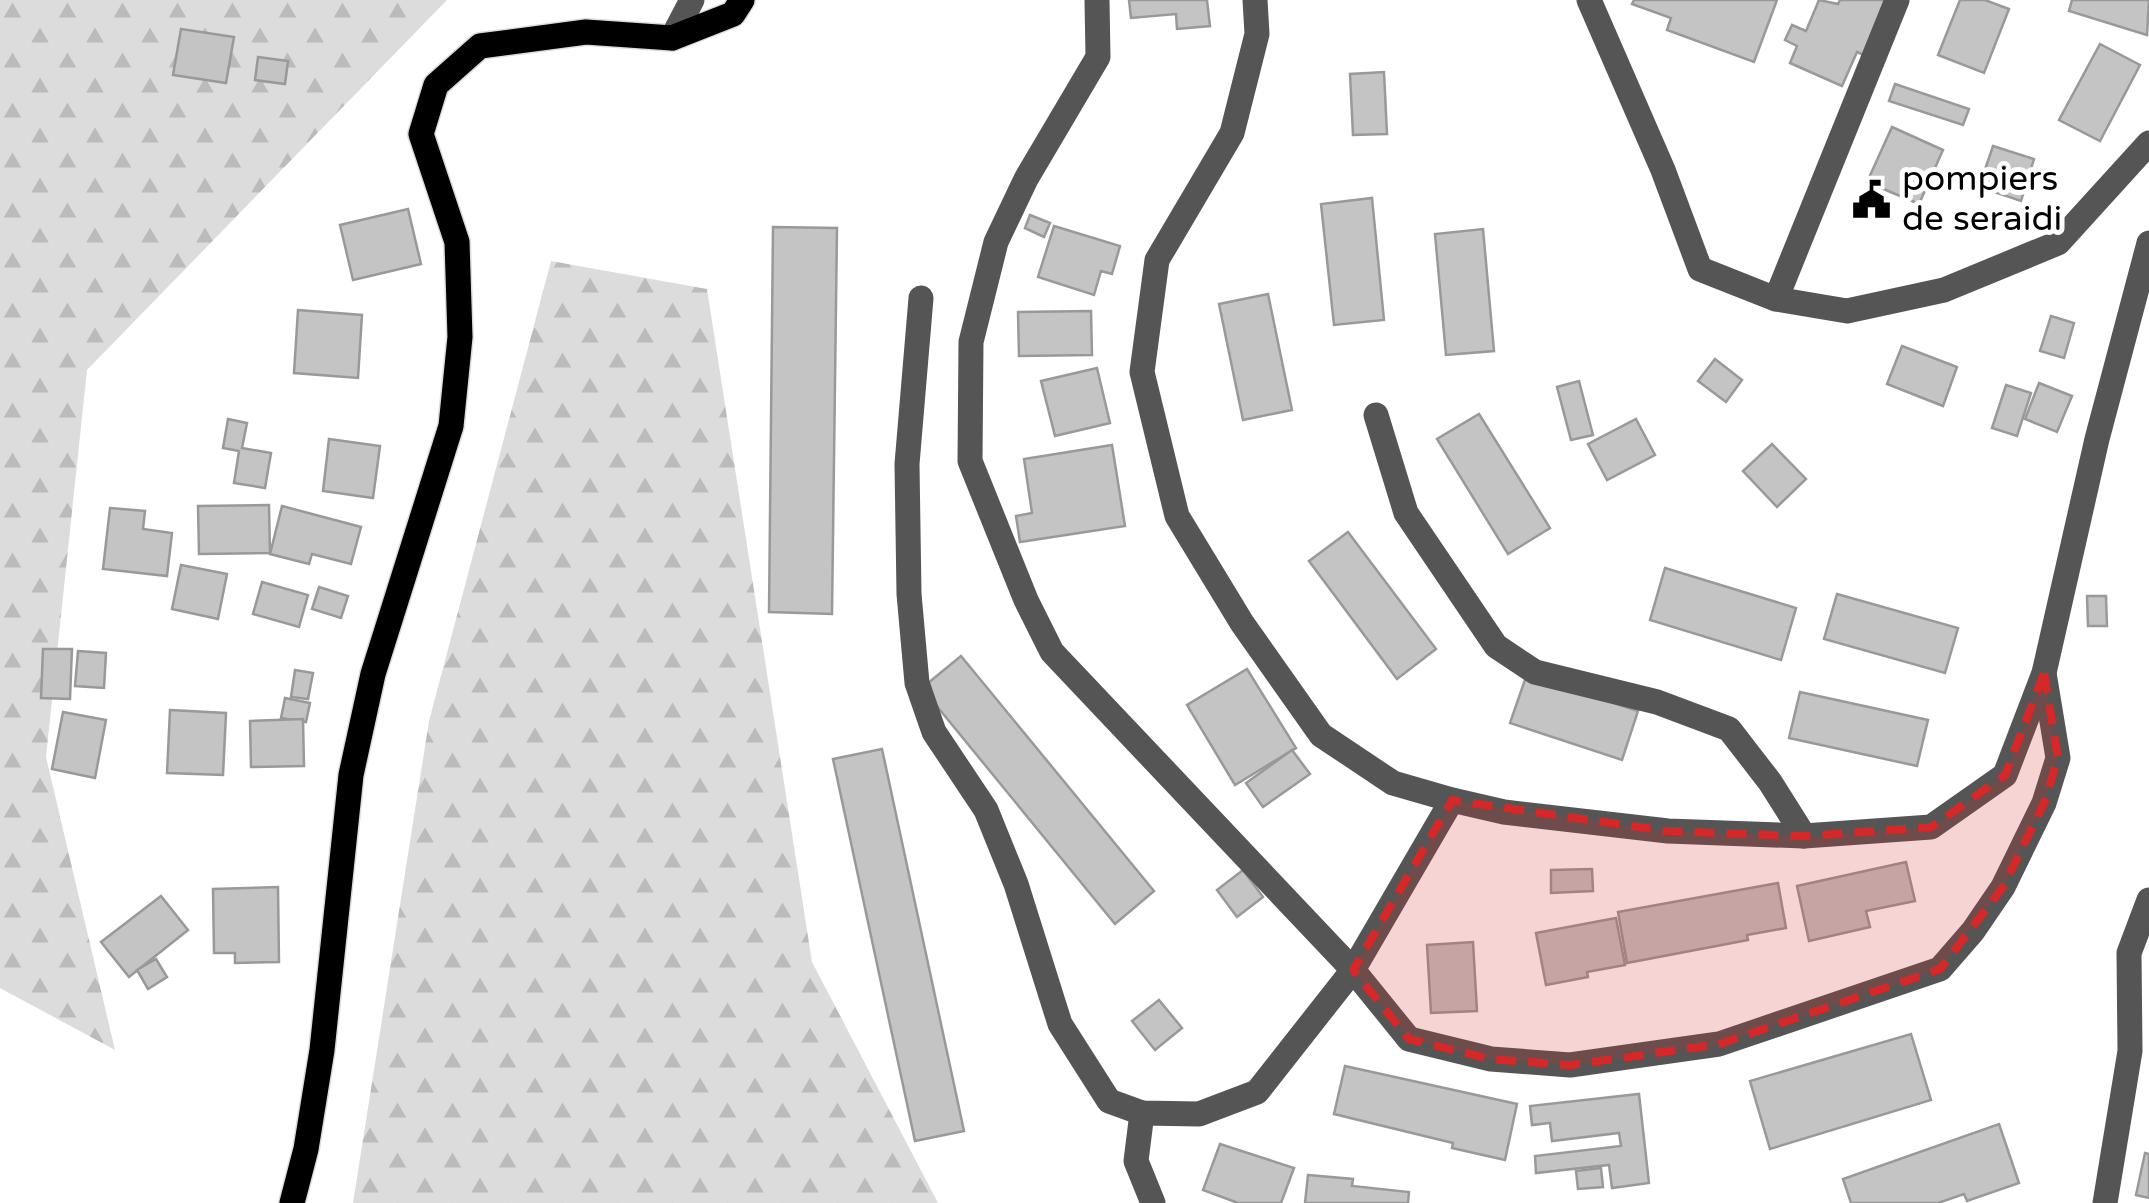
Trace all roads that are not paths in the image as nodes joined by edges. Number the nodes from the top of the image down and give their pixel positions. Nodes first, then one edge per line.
1 (692, 0) edge
2 (742, 0) edge
3 (1097, 0) edge
4 (1255, 0) edge
5 (1589, 0) edge
6 (1897, 0) edge
7 (672, 38) junction
8 (2149, 143) edge
9 (2149, 243) edge
10 (921, 298) dead end
11 (1776, 299) junction
12 (1376, 414) dead end
13 (2044, 673) junction
14 (1452, 800) junction
15 (1804, 836) junction
16 (2149, 900) edge
17 (1354, 970) junction
18 (1142, 1112) junction
19 (292, 1203) edge
20 (1152, 1203) edge
21 (2105, 1203) edge

1 - 7 street
2 - 7 main road
3 - 17 street
4 - 14 street
5 - 11 street
6 - 11 street
7 - 19 main road
8 - 11 street
9 - 13 street
10 - 18 street
12 - 15 street
13 - 15 street
13 - 17 street
14 - 15 street
14 - 17 street
16 - 21 street
17 - 18 street
18 - 20 street

